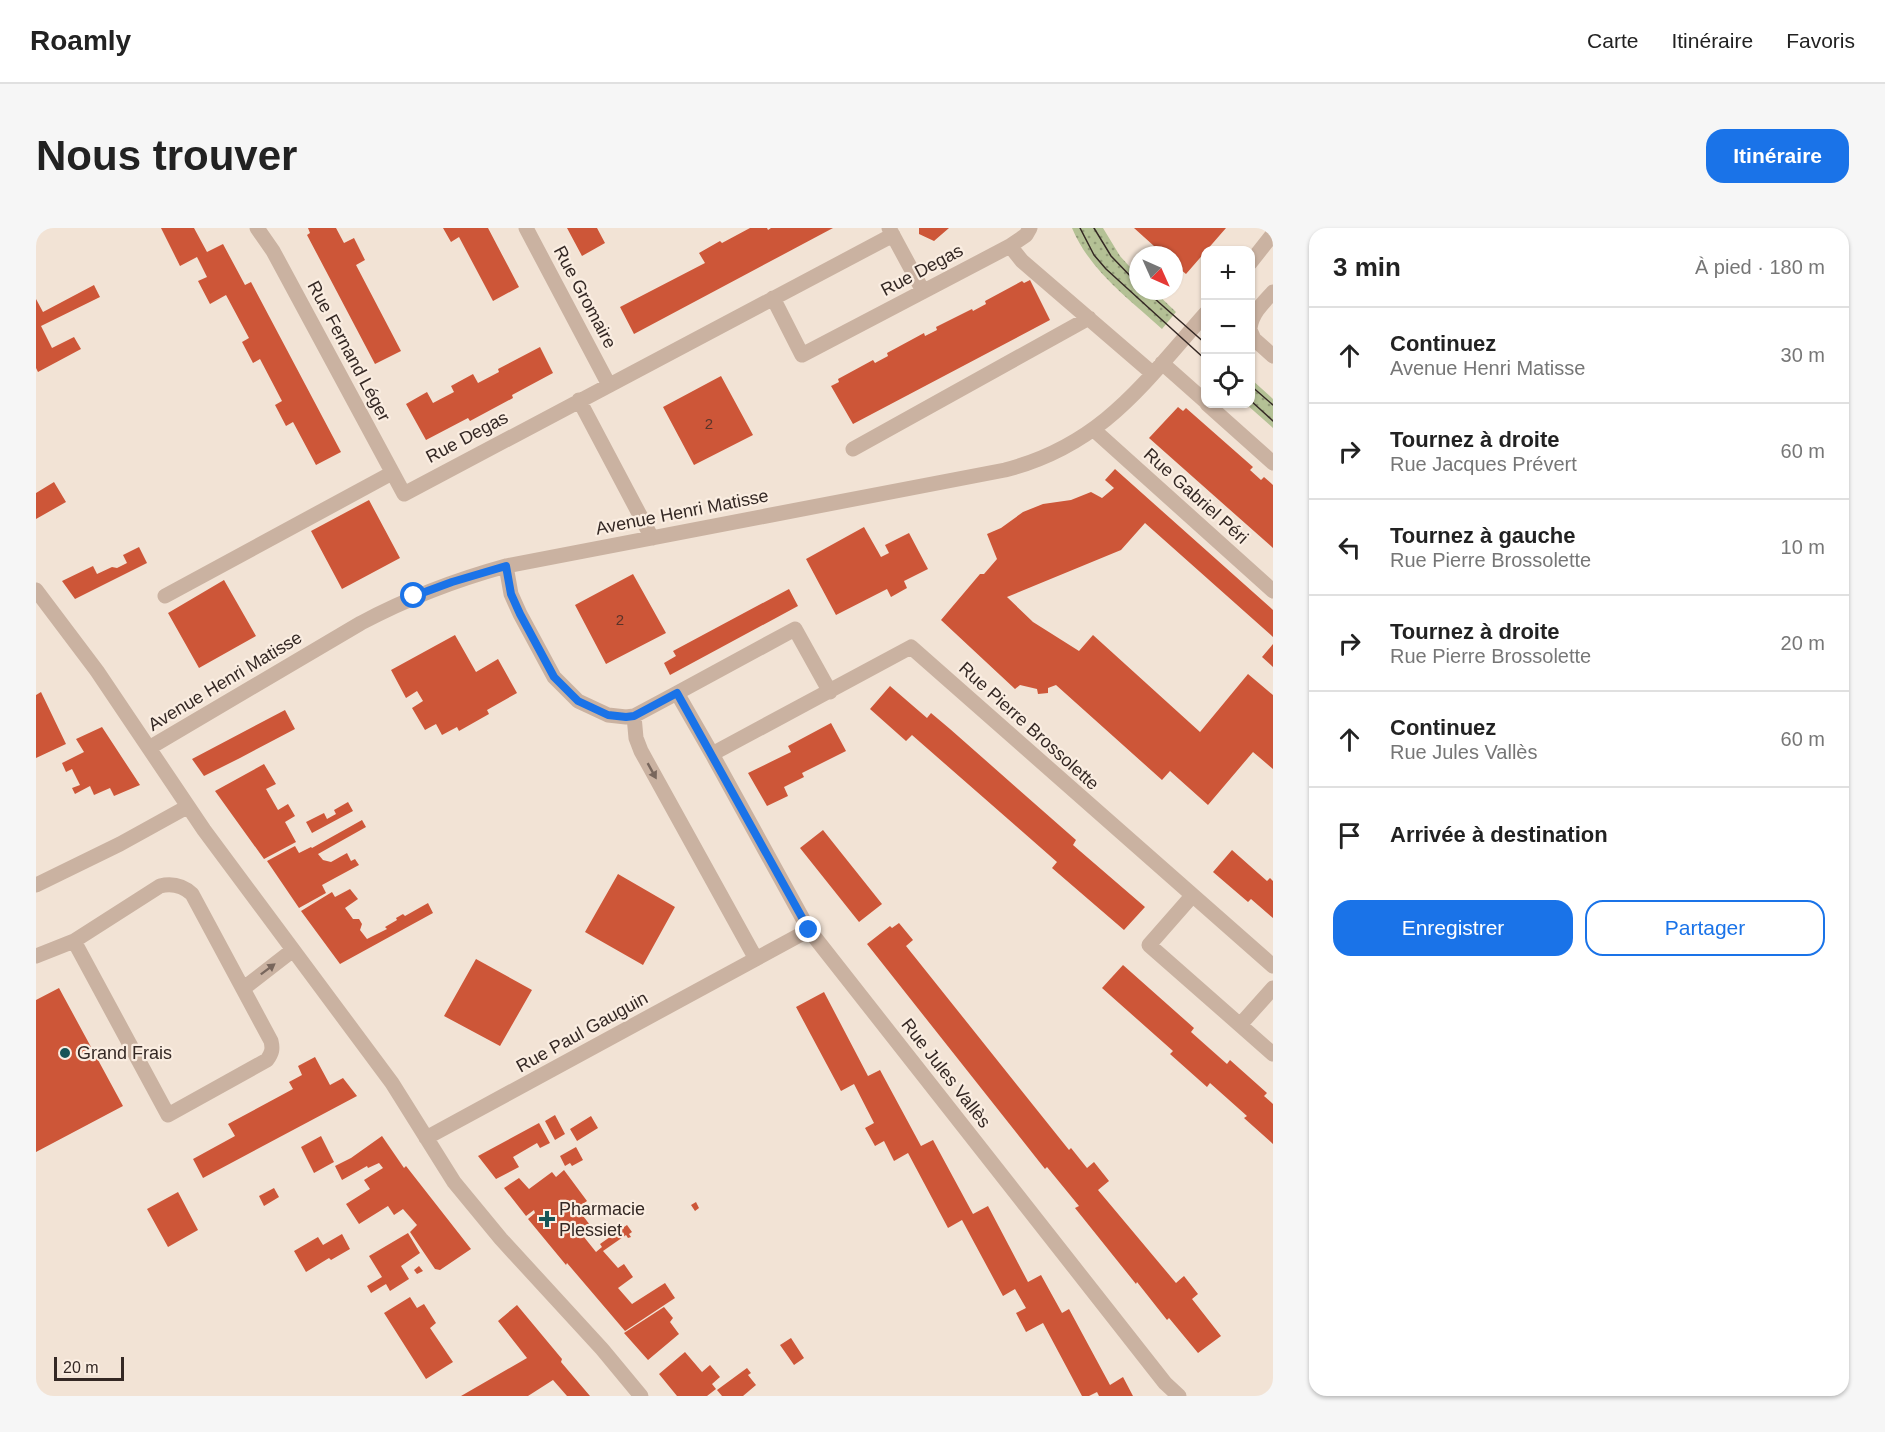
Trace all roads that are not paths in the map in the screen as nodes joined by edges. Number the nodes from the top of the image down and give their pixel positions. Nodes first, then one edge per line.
1 (256, 228) edge
2 (526, 228) edge
3 (1030, 228) edge
4 (891, 232) edge
5 (1273, 234) edge
6 (1010, 246) junction
7 (1255, 257) edge
8 (923, 291) junction
9 (1273, 292) edge
10 (773, 298) junction
11 (1255, 314) edge
12 (1089, 318) junction
13 (1201, 319) edge
14 (1255, 340) edge
15 (1273, 356) edge
16 (1157, 368) junction
17 (609, 385) junction
18 (1201, 399) edge
19 (579, 400) junction
20 (1212, 408) edge
21 (1094, 430) junction
22 (854, 449) dead end
23 (1273, 463) edge
24 (392, 473) junction
25 (404, 494) joint
26 (652, 538) junction
27 (506, 566) junction
28 (36, 590) edge
29 (1273, 591) edge
30 (165, 596) dead end
31 (830, 692) junction
32 (677, 693) junction
33 (634, 716) junction
34 (149, 748) junction
35 (712, 754) junction
36 (187, 807) junction
37 (36, 885) edge
38 (1192, 896) junction
39 (809, 930) junction
40 (74, 941) junction
41 (293, 950) junction
42 (36, 956) edge
43 (756, 959) junction
44 (1273, 966) edge
45 (244, 988) junction
46 (1273, 988) edge
47 (1240, 1025) junction
48 (1273, 1054) edge
49 (426, 1138) junction
50 (641, 1396) edge
51 (1179, 1396) edge

1 - 24 street, Rue Fernand Léger
2 - 17 street, Rue Gromaire
3 - 6 street, Rue Degas
4 - 8 street
4 - 10 street, Rue Degas
5 - 7 street
6 - 8 street, Rue Degas
6 - 12 street
8 - 10 street, Rue Degas
9 - 11 street
10 - 17 street, Rue Degas
12 - 16 street
12 - 22 street
13 - 16 street, Avenue Henri Matisse
14 - 15 street
16 - 18 street
16 - 21 street, Avenue Henri Matisse
17 - 19 street, Rue Degas
19 - 25 street, Rue Degas
19 - 26 street
20 - 23 street
21 - 26 street, Avenue Henri Matisse
21 - 29 street, Rue Gabriel Péri
24 - 25 street, Rue Fernand Léger
24 - 30 street
26 - 27 street, Avenue Henri Matisse
27 - 33 street
27 - 34 street, Avenue Henri Matisse
28 - 34 street
31 - 32 street
31 - 35 street, Rue Pierre Brossolette
31 - 38 street, Rue Pierre Brossolette
32 - 33 street
32 - 35 street
33 -> 43 street
34 - 36 street
35 - 39 street, Rue Jules Vallès
36 - 37 street
36 - 41 street
38 - 44 street, Rue Pierre Brossolette
38 - 47 street
39 - 43 street, Rue Paul Gauguin
39 - 51 street, Rue Jules Vallès
40 - 42 street
40 - 45 street
40 - 45 street
45 -> 41 street
41 - 49 street
43 - 49 street, Rue Paul Gauguin
46 - 47 street
47 - 48 street
49 - 50 street

